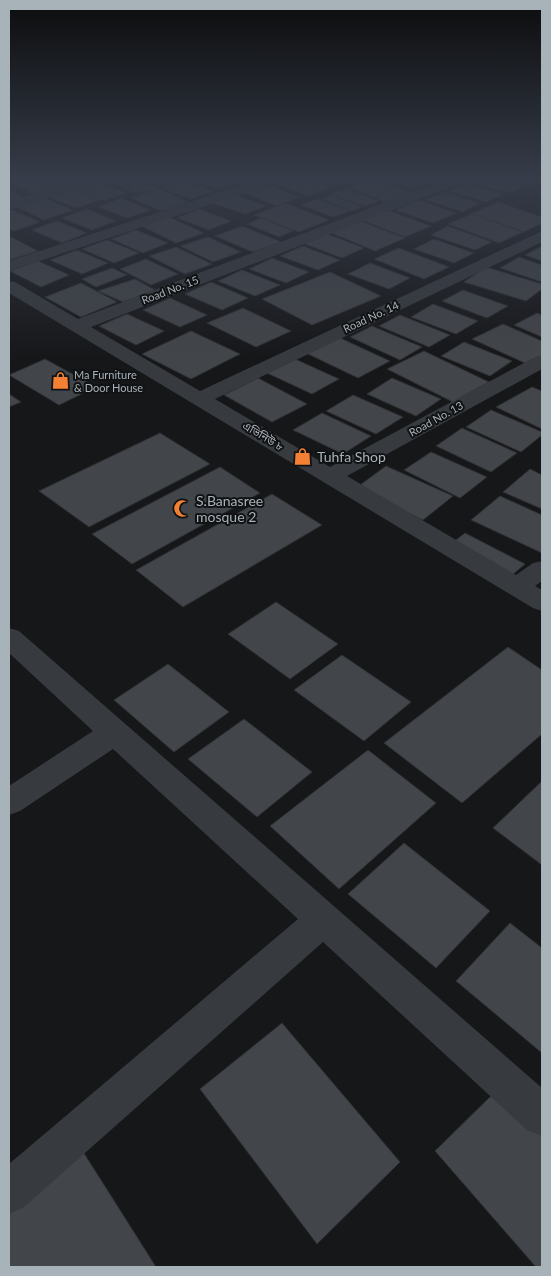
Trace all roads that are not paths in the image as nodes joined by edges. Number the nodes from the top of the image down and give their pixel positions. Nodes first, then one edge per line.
1 (93, 239) edge
2 (304, 239) edge
3 (537, 239) edge
4 (9, 266) edge
5 (9, 286) edge
6 (77, 326) junction
7 (542, 361) edge
8 (199, 399) junction
9 (330, 476) junction
10 (542, 568) edge
11 (517, 587) junction
12 (542, 602) edge
13 (9, 638) edge
14 (114, 732) junction
15 (9, 802) edge
16 (324, 920) junction
17 (542, 1115) edge
18 (9, 1192) edge

1 - 4 street
2 - 6 street, Road No. 15
3 - 8 street, Road No. 14
5 - 6 street, এভিনিউ ৮
6 - 8 street, এভিনিউ ৮
7 - 9 street, Road No. 13
8 - 9 street, এভিনিউ ৮
9 - 11 street, এভিনিউ ৮
10 - 11 street
11 - 12 street, এভিনিউ ৮
13 - 14 street
14 - 15 street
14 - 16 street
16 - 17 street
16 - 18 street

